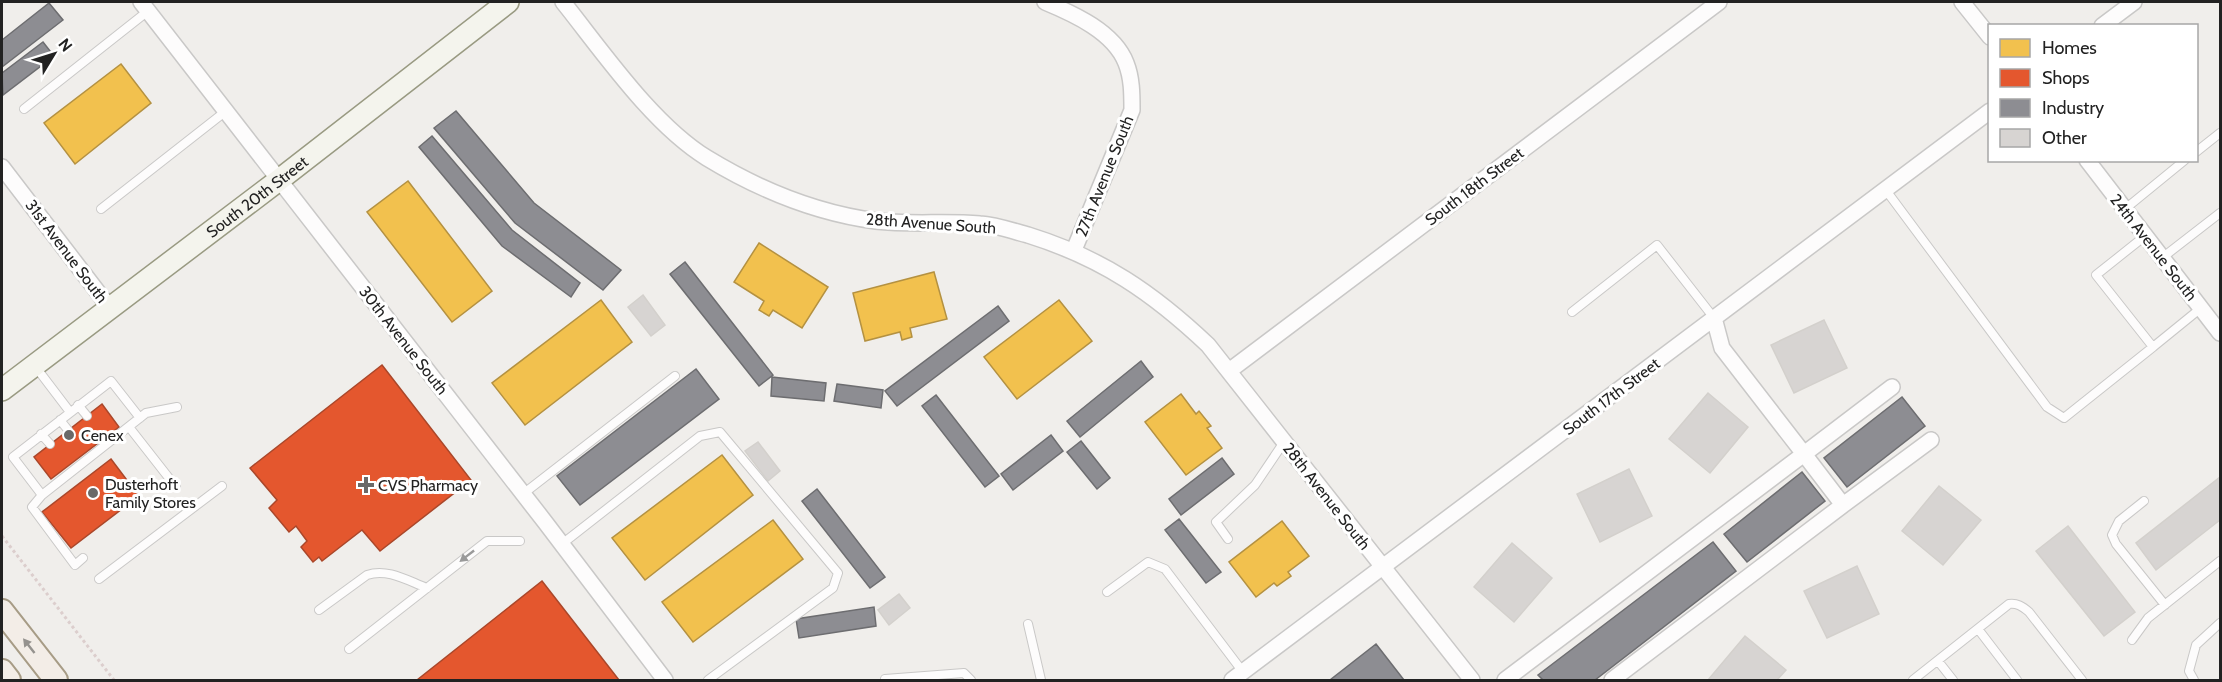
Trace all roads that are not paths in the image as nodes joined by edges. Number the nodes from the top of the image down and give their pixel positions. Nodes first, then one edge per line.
1 (508, 2) edge
2 (563, 2) edge
3 (1045, 2) edge
4 (1719, 2) edge
5 (1962, 2) edge
6 (2134, 2) edge
7 (145, 7) edge
8 (2105, 24) edge
9 (1988, 36) edge
10 (24, 109) dead end
11 (226, 111) junction
12 (1988, 112) edge
13 (2220, 133) edge
14 (2198, 150) edge
15 (2089, 162) edge
16 (2183, 162) edge
17 (2, 167) edge
18 (279, 180) junction
19 (1885, 189) junction
20 (100, 209) dead end
21 (2125, 209) junction
22 (2220, 213) edge
23 (2145, 236) junction
24 (1074, 250) junction
25 (2162, 259) junction
26 (110, 308) junction
27 (2201, 308) junction
28 (1572, 312) dead end
29 (1714, 318) junction
30 (2220, 333) edge
31 (2153, 347) junction
32 (34, 365) junction
33 (1229, 371) junction
34 (675, 376) dead end
35 (1892, 387) dead end
36 (2, 390) edge
37 (78, 405) junction
38 (177, 407) dead end
39 (70, 412) junction
40 (87, 416) dead end
41 (140, 418) junction
42 (60, 420) junction
43 (129, 427) junction
44 (68, 430) dead end
45 (41, 434) junction
46 (1931, 440) dead end
47 (1284, 441) junction
48 (50, 444) dead end
49 (1804, 453) junction
50 (222, 486) dead end
51 (176, 487) dead end
52 (523, 494) junction
53 (42, 495) junction
54 (2144, 501) dead end
55 (1843, 505) junction
56 (1228, 539) dead end
57 (520, 541) dead end
58 (562, 544) junction
59 (83, 558) dead end
60 (2220, 561) edge
61 (1383, 567) junction
62 (99, 579) dead end
63 (427, 588) junction
64 (1107, 592) dead end
65 (2165, 605) junction
66 (319, 610) dead end
67 (2, 611) edge
68 (2220, 623) edge
69 (1028, 624) dead end
70 (1978, 629) junction
71 (2132, 640) dead end
72 (349, 649) dead end
73 (1938, 661) junction
74 (2, 671) edge
75 (1237, 676) edge
76 (885, 679) dead end
77 (9, 681) edge
78 (56, 681) edge
79 (665, 681) edge
80 (708, 681) edge
81 (971, 681) edge
82 (1041, 681) edge
83 (1472, 681) edge
84 (1504, 681) edge
85 (1612, 681) edge
86 (1913, 681) edge
87 (1953, 681) edge
88 (2017, 681) edge
89 (2082, 681) edge
90 (2194, 681) edge

1 - 18 street, South 20th Street
2 - 24 street, 28th Avenue South
3 - 24 street, 27th Avenue South
4 - 33 street, South 18th Street
5 - 9 street
6 - 8 street
7 - 10 lane
7 - 11 street, 30th Avenue South
11 - 18 street, 30th Avenue South
11 - 20 lane
12 - 19 street, South 17th Street
13 - 14 lane
15 - 21 street, 24th Avenue South
16 - 21 lane
17 - 26 street, 31st Avenue South
18 - 26 street, South 20th Street
18 - 52 street, 30th Avenue South
19 - 29 street, South 17th Street
19 - 31 lane
21 - 23 street, 24th Avenue South
22 - 25 lane
23 - 25 street, 24th Avenue South
23 - 31 lane
24 - 33 street, 28th Avenue South
25 - 27 street, 24th Avenue South
26 - 32 street, South 20th Street
27 - 30 street, 24th Avenue South
27 - 31 lane
28 - 29 lane
29 - 49 street
29 - 61 street, South 17th Street
32 - 36 street, South 20th Street
32 - 39 lane
33 - 47 street, 28th Avenue South
34 - 52 lane
35 - 49 street
37 - 39 lane
37 - 40 lane
37 - 41 lane
38 - 41 lane
39 - 42 lane
41 - 43 lane
42 - 44 lane
42 - 45 lane
43 - 51 lane
43 - 53 lane
45 - 48 lane
45 - 53 lane
46 - 55 street
47 - 56 lane
47 - 61 street, 28th Avenue South
49 - 55 street
49 - 84 street
50 - 62 lane
52 - 58 street, 30th Avenue South
53 - 59 lane
54 - 65 lane
55 - 85 street
57 -> 63 lane
58 - 79 street, 30th Avenue South
58 - 80 lane
60 - 65 lane
61 - 75 street, South 17th Street
61 - 83 street, 28th Avenue South
63 - 66 lane
63 - 72 lane
64 - 75 lane
65 - 71 lane
78 -> 67 main road
68 - 90 lane
69 - 82 lane
70 - 73 lane
70 - 88 lane
70 - 89 lane
73 - 86 lane
73 - 87 lane
74 - 77 main road
76 - 81 lane

